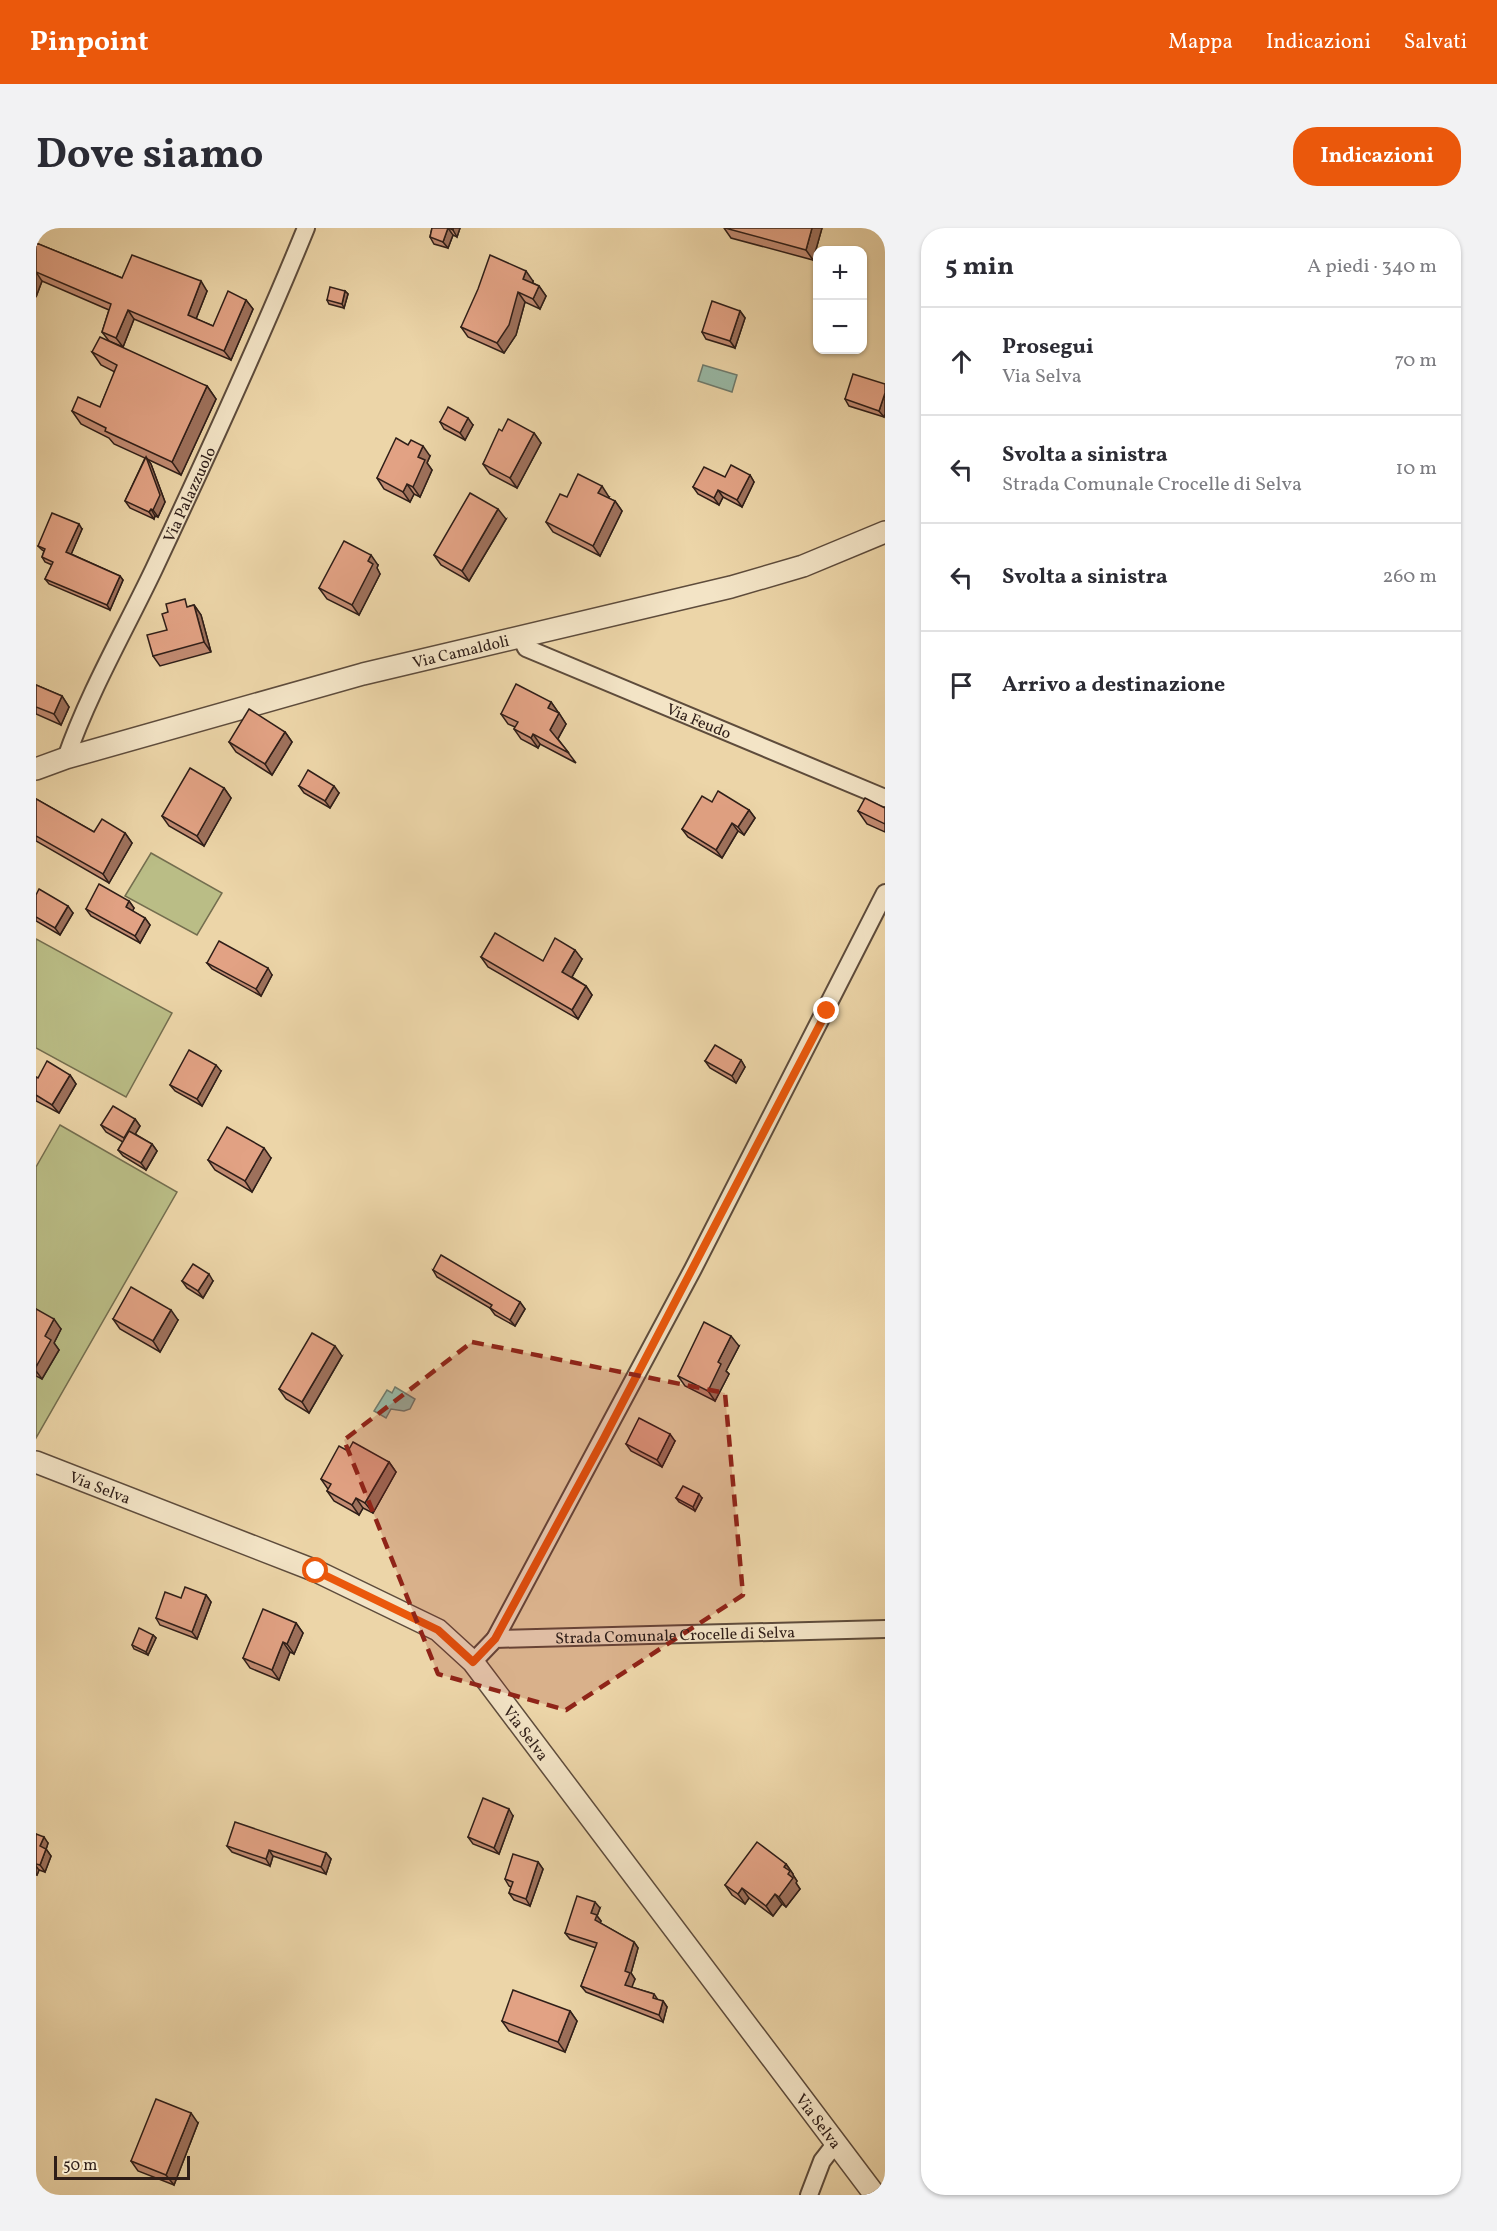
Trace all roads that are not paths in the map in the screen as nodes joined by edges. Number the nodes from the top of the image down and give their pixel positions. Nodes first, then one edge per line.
1 (306, 228) edge
2 (885, 532) edge
3 (520, 636) junction
4 (66, 758) junction
5 (36, 770) edge
6 (885, 798) edge
7 (885, 893) edge
8 (36, 1462) edge
9 (885, 1629) edge
10 (495, 1639) junction
11 (473, 1662) junction
12 (836, 2143) junction
13 (809, 2195) edge
14 (875, 2195) edge

1 - 4 street, Via Palazzuolo
2 - 3 street, Via Camaldoli
3 - 4 street, Via Camaldoli
3 - 6 street, Via Feudo
4 - 5 street, Via Camaldoli
7 - 10 street
8 - 11 street, Via Selva
9 - 10 street, Strada Comunale Crocelle di Selva
10 - 11 street
11 - 12 street, Via Selva
12 - 13 street, Via Selva
12 - 14 street

